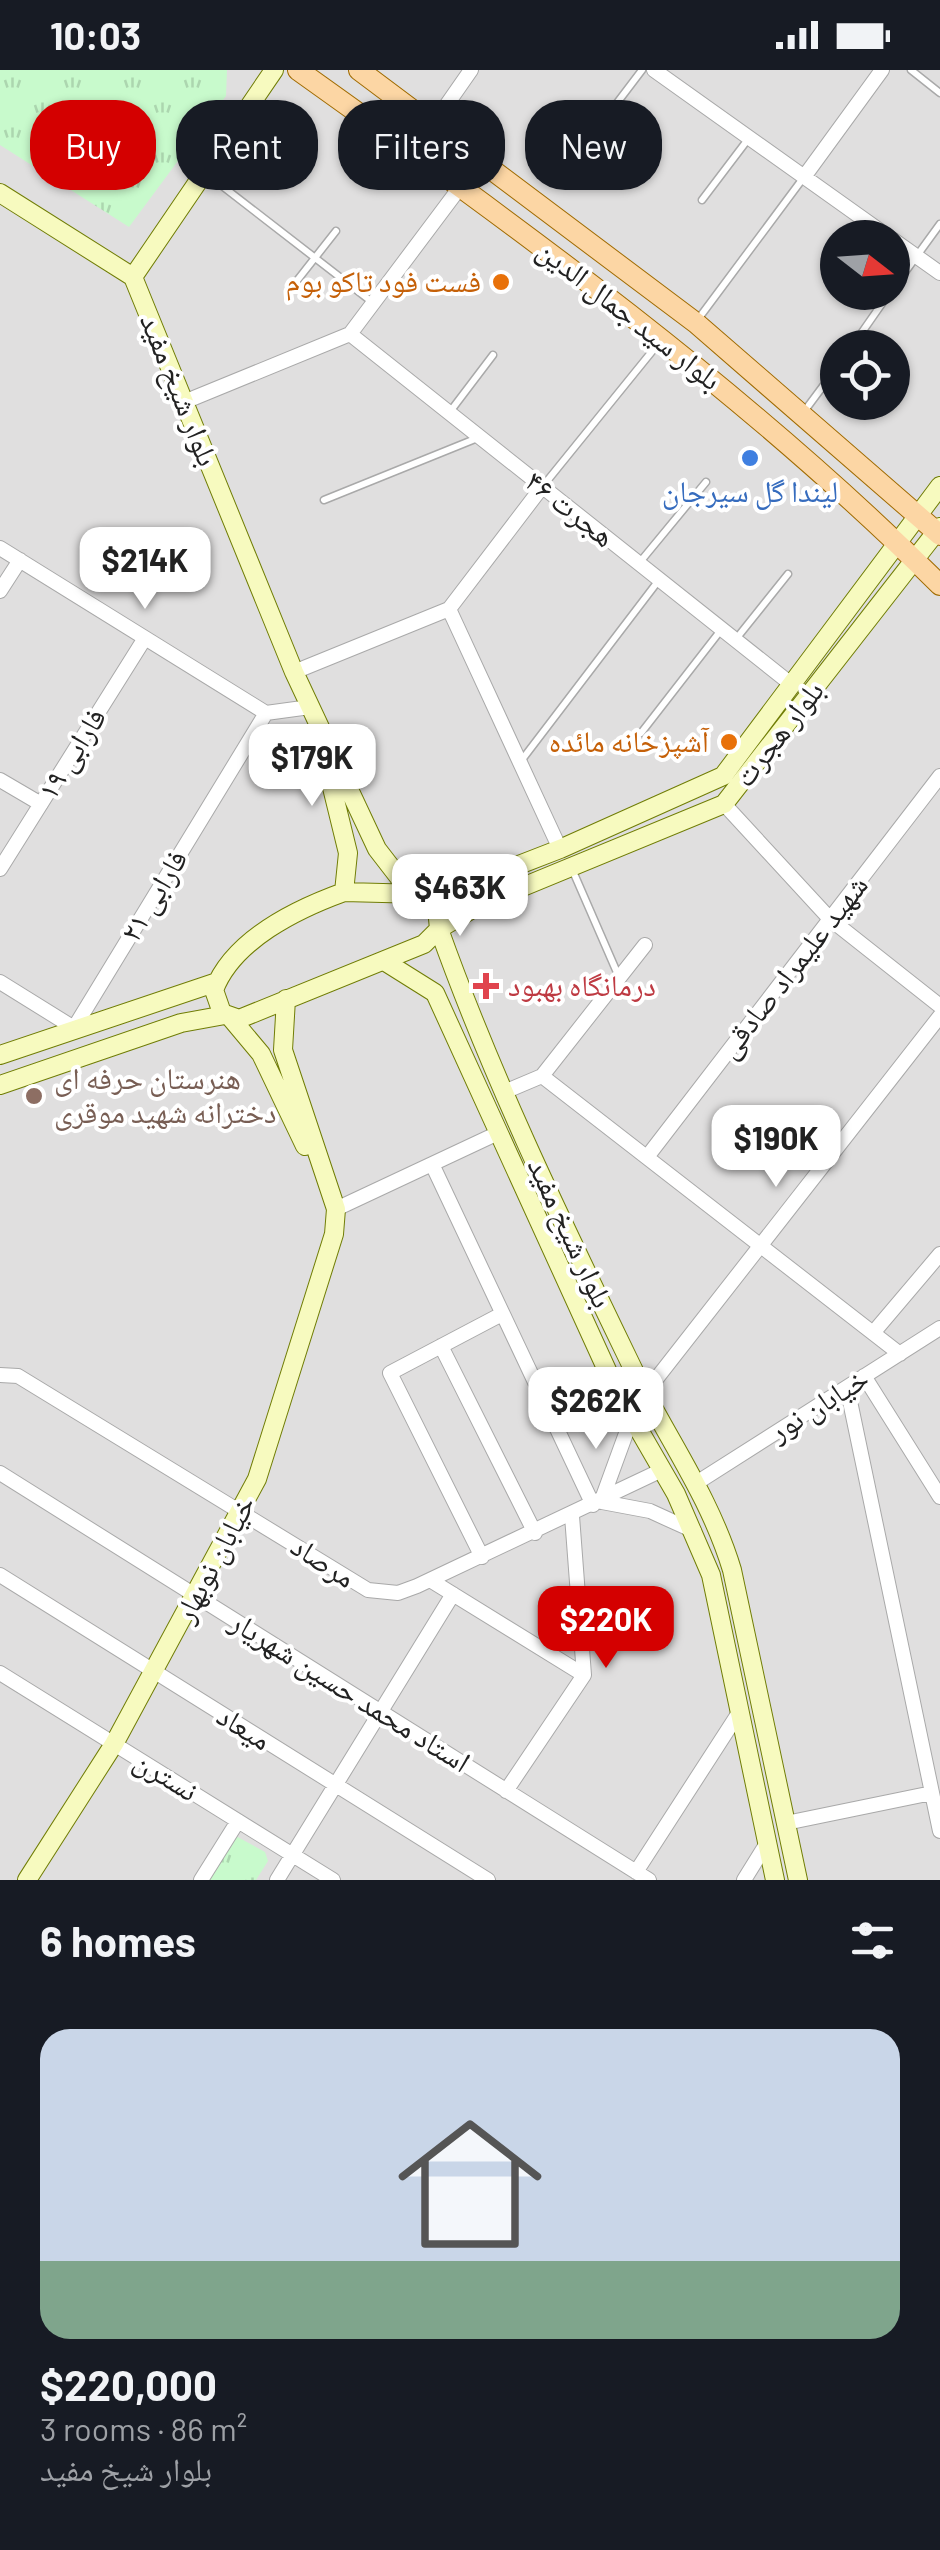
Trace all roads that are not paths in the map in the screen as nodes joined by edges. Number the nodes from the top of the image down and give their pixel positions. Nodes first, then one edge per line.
1 (274, 70) edge
2 (298, 70) edge
3 (360, 70) edge
4 (470, 70) edge
5 (642, 70) edge
6 (654, 70) edge
7 (882, 70) edge
8 (910, 70) edge
9 (940, 93) edge
10 (253, 100) edge
11 (340, 100) edge
12 (403, 100) edge
13 (449, 100) edge
14 (619, 100) edge
15 (749, 138) junction
16 (505, 176) edge
17 (804, 177) junction
18 (192, 190) edge
19 (227, 190) edge
20 (457, 190) edge
21 (465, 190) edge
22 (0, 193) edge
23 (702, 200) dead end
24 (865, 220) edge
25 (940, 224) edge
26 (336, 232) dead end
27 (910, 252) edge
28 (916, 256) junction
29 (315, 258) junction
30 (910, 264) edge
31 (940, 273) edge
32 (133, 277) junction
33 (292, 287) dead end
34 (373, 303) junction
35 (696, 323) junction
36 (350, 334) junction
37 (662, 339) junction
38 (493, 355) dead end
39 (820, 390) edge
40 (184, 402) junction
41 (449, 413) junction
42 (803, 413) junction
43 (480, 437) junction
44 (706, 482) dead end
45 (940, 486) edge
46 (542, 487) junction
47 (324, 500) dead end
48 (919, 514) junction
49 (939, 531) edge
50 (0, 548) edge
51 (907, 553) junction
52 (20, 560) junction
53 (639, 564) junction
54 (788, 574) dead end
55 (659, 579) junction
56 (940, 585) edge
57 (0, 590) edge
58 (450, 609) junction
59 (721, 628) junction
60 (145, 638) junction
61 (736, 640) junction
62 (294, 672) junction
63 (791, 684) junction
64 (266, 713) junction
65 (314, 716) junction
66 (641, 733) dead end
67 (520, 762) junction
68 (940, 776) edge
69 (0, 780) edge
70 (41, 804) junction
71 (724, 804) junction
72 (377, 849) junction
73 (560, 849) junction
74 (348, 853) junction
75 (571, 866) junction
76 (0, 869) edge
77 (344, 892) junction
78 (411, 892) junction
79 (431, 899) junction
80 (830, 919) junction
81 (439, 929) junction
82 (645, 945) dead end
83 (384, 960) junction
84 (620, 978) junction
85 (0, 982) edge
86 (217, 982) junction
87 (458, 984) junction
88 (435, 993) junction
89 (286, 1000) junction
90 (940, 1006) edge
91 (228, 1016) junction
92 (940, 1016) edge
93 (74, 1028) junction
94 (283, 1050) junction
95 (260, 1054) junction
96 (0, 1055) edge
97 (542, 1076) junction
98 (0, 1085) edge
99 (504, 1092) junction
100 (496, 1134) junction
101 (647, 1157) junction
102 (432, 1164) junction
103 (336, 1209) junction
104 (760, 1246) junction
105 (940, 1254) edge
106 (502, 1314) junction
107 (940, 1328) edge
108 (873, 1333) junction
109 (441, 1346) junction
110 (900, 1354) junction
111 (0, 1375) edge
112 (864, 1376) junction
113 (846, 1388) junction
114 (646, 1392) junction
115 (632, 1417) junction
116 (662, 1470) junction
117 (0, 1473) edge
118 (935, 1476) edge
119 (698, 1482) junction
120 (940, 1497) edge
121 (597, 1504) junction
122 (242, 1510) junction
123 (572, 1516) junction
124 (694, 1531) junction
125 (534, 1533) junction
126 (482, 1557) junction
127 (0, 1574) edge
128 (430, 1580) junction
129 (453, 1594) junction
130 (196, 1595) junction
131 (0, 1673) edge
132 (154, 1673) junction
133 (584, 1675) junction
134 (740, 1711) junction
135 (382, 1713) junction
136 (114, 1744) junction
137 (336, 1785) junction
138 (506, 1791) junction
139 (932, 1793) junction
140 (238, 1821) junction
141 (786, 1822) junction
142 (940, 1831) edge
143 (767, 1843) junction
144 (292, 1855) junction
145 (642, 1876) edge
146 (27, 1880) edge
147 (201, 1880) edge
148 (277, 1880) edge
149 (333, 1880) edge
150 (488, 1880) edge
151 (744, 1880) edge
152 (775, 1880) edge
153 (798, 1880) edge

1 - 10 street
2 - 11 main road, بلوار سید جمال الدین
3 - 12 main road, بلوار سید جمال الدین
4 - 13 street
5 - 14 lane
6 - 15 street
7 - 17 street
8 - 9 lane
15 - 17 street
15 - 23 lane
16 - 35 main road, بلوار سید جمال الدین
17 - 24 street
17 - 35 lane
18 - 32 street
19 - 29 lane
20 - 34 street
21 - 37 main road, بلوار سید جمال الدین
22 - 32 street
25 - 28 lane
26 - 29 lane
27 - 28 street
28 - 30 lane
28 - 31 street
29 - 33 lane
29 - 34 lane
32 - 40 street, بلوار شیخ مفید
34 - 36 street
35 - 42 main road, بلوار سید جمال الدین
36 - 40 street
36 - 41 street, هجرت ۴۶
37 - 46 lane
37 - 51 main road, بلوار سید جمال الدین
38 - 41 lane
39 - 42 lane
40 - 62 street, بلوار شیخ مفید
41 - 43 street, هجرت ۴۶
42 - 48 main road, بلوار سید جمال الدین
43 - 46 street, هجرت ۴۶
43 - 47 lane
44 - 53 lane
45 - 48 street
46 - 53 street, هجرت ۴۶
46 - 58 street
48 - 49 main road, بلوار سید جمال الدین
48 - 51 street
49 - 51 street
50 - 52 street
51 - 56 main road, بلوار سید جمال الدین
51 - 63 street, بلوار هجرت
51 - 71 street, بلوار هجرت
52 - 57 street
52 - 60 street
53 - 55 street, هجرت ۴۶
54 - 61 lane
55 - 59 street, هجرت ۴۶
55 - 67 lane
58 - 62 street
58 - 67 street
59 - 61 street, هجرت ۴۶
59 - 66 lane
60 - 64 street
60 - 70 street, فارابی ۱۹
61 - 63 street, هجرت ۴۶
62 - 65 street, بلوار شیخ مفید
63 - 73 street, بلوار هجرت
64 - 65 street
64 - 93 street, فارابی ۲۱
65 - 72 street
65 - 74 street
67 - 73 street
68 - 80 street, شهید علیمراد صادقی
69 - 70 street
70 - 76 street, فارابی ۱۹
71 - 75 street, بلوار هجرت
71 - 80 street
72 - 74 street
72 - 78 street
73 - 79 street, بلوار هجرت
74 - 77 street
75 - 81 street, بلوار هجرت
75 - 84 lane
77 - 78 street
77 - 86 street
78 - 79 street
79 - 81 street, بلوار شیخ مفید
80 - 90 street
80 - 101 street, شهید علیمراد صادقی
81 - 83 street, بلوار هجرت
81 - 87 street, بلوار شیخ مفید
82 - 84 street
83 - 88 street
83 - 89 street, بلوار هجرت
84 - 97 street
85 - 93 street
86 - 91 street
86 - 93 street
87 - 88 street
87 - 99 street, بلوار شیخ مفید
88 - 100 street, بلوار شیخ مفید
89 - 91 street, بلوار هجرت
89 - 94 street
91 - 95 street
91 - 98 street
92 - 104 street
93 - 96 street
94 - 95 street
94 - 103 street
95 - 103 street
97 - 99 street
97 - 101 street
99 - 114 street, بلوار شیخ مفید
100 - 102 street
100 - 115 street, بلوار شیخ مفید
101 - 104 street
102 - 103 street
102 - 106 street
103 - 122 street, خیابان نوبهار
104 - 108 street
104 - 114 street
105 - 108 street
106 - 109 street
106 - 121 street
107 - 110 street, خیابان نور
108 - 110 street
109 - 125 street
109 - 126 street
110 - 112 street, خیابان نور
111 - 122 street, مرصاد
112 - 113 street, خیابان نور
112 - 118 street
113 - 119 street, خیابان نور
113 - 139 street
114 - 119 street, بلوار شیخ مفید
115 - 116 street, بلوار شیخ مفید
115 - 121 street
116 - 121 street, مرصاد
116 - 124 street, بلوار شیخ مفید
117 - 130 street, استاد محمد حسین شهریار
118 - 120 street
119 - 141 street, بلوار شیخ مفید
121 - 123 street, مرصاد
121 - 124 street
122 - 128 street, مرصاد
122 - 130 street, خیابان نوبهار
123 - 125 street, مرصاد
123 - 133 street
124 - 134 street, بلوار شیخ مفید
125 - 126 street, مرصاد
126 - 128 street, مرصاد
127 - 132 street, میعاد
128 - 129 street
129 - 133 street
129 - 135 street
130 - 132 street, خیابان نوبهار
130 - 135 street, استاد محمد حسین شهریار
131 - 136 street, نسترن
132 - 136 street, خیابان نوبهار
132 - 137 street, میعاد
133 - 138 street
134 - 143 street, بلوار شیخ مفید
134 - 145 street
135 - 137 street
135 - 138 street, استاد محمد حسین شهریار
136 - 140 street, نسترن
136 - 146 street, خیابان نوبهار
137 - 144 street
137 - 150 street, میعاد
138 - 145 street, استاد محمد حسین شهریار
139 - 141 street
139 - 142 street
140 - 144 street, نسترن
140 - 147 street
141 - 153 street, بلوار شیخ مفید
143 - 151 street
143 - 152 street, بلوار شیخ مفید
144 - 148 street
144 - 149 street, نسترن

